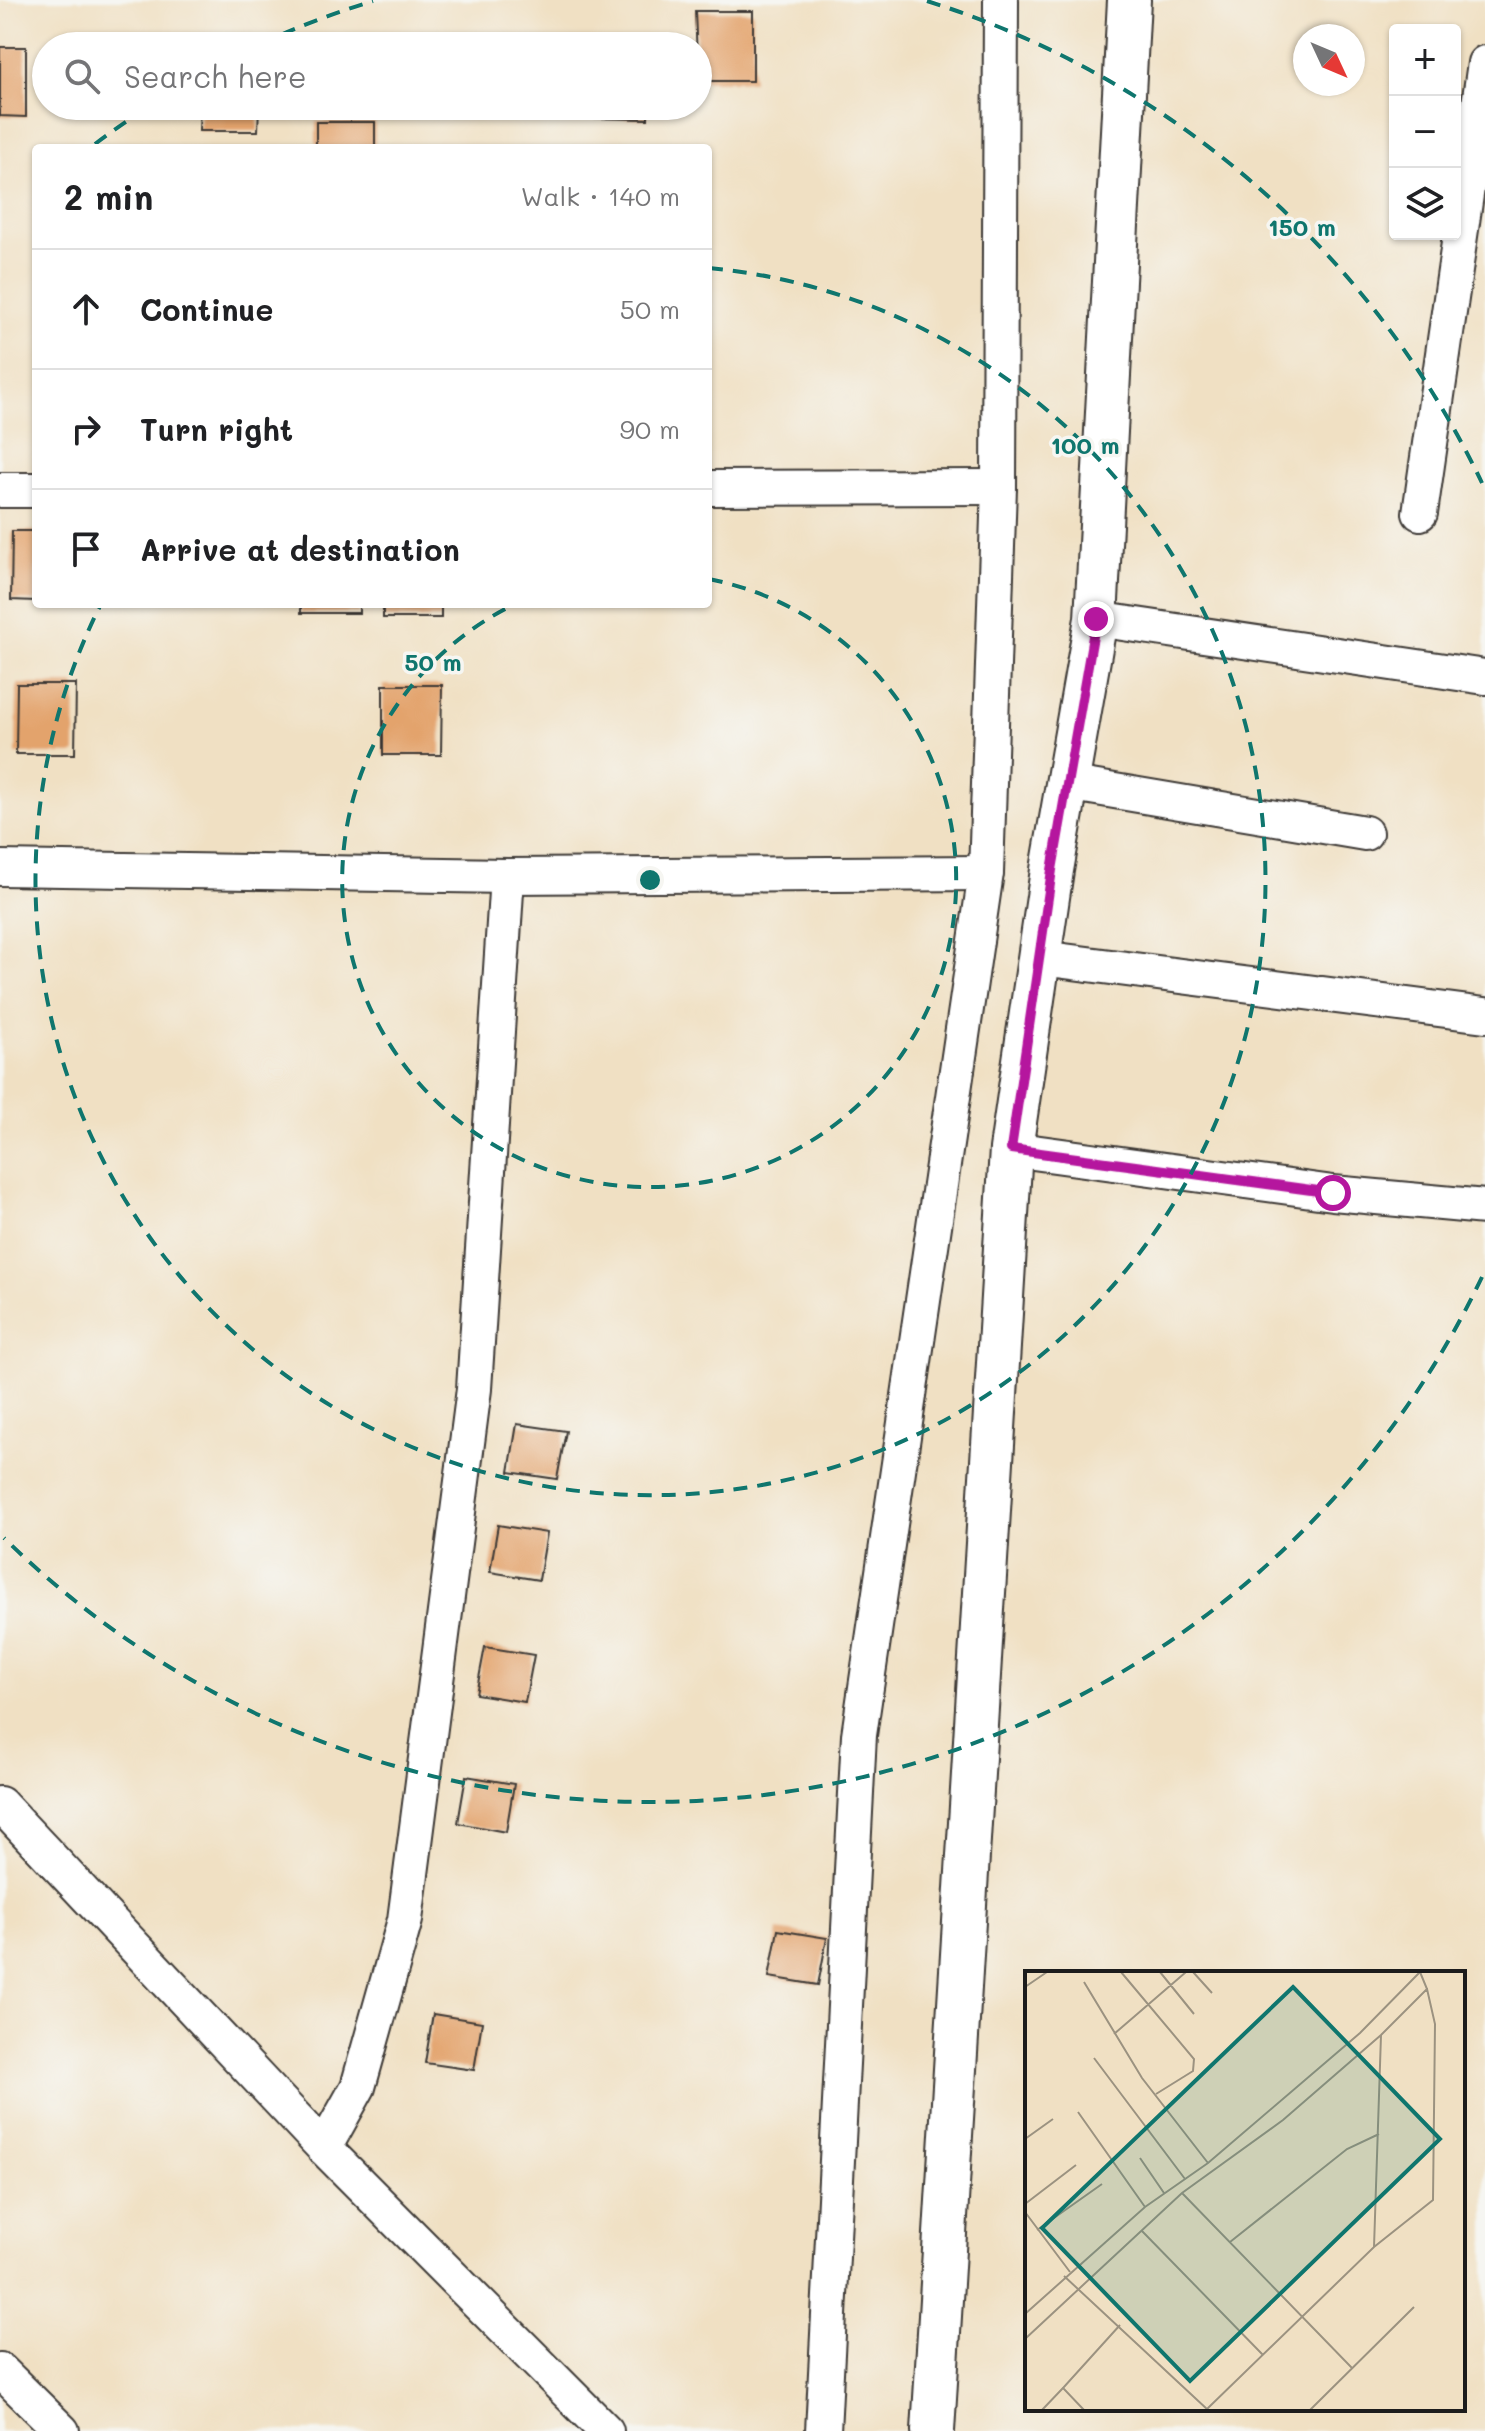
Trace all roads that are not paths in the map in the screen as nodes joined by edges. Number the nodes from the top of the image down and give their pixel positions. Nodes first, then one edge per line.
1 (1001, 0) edge
2 (1129, 0) edge
3 (1485, 63) edge
4 (999, 487) junction
5 (712, 488) edge
6 (0, 490) edge
7 (32, 490) edge
8 (1420, 513) dead end
9 (1096, 619) junction
10 (1485, 677) edge
11 (1067, 783) junction
12 (1365, 833) dead end
13 (0, 868) edge
14 (986, 873) junction
15 (507, 876) junction
16 (1041, 958) junction
17 (1485, 1015) edge
18 (1011, 1149) junction
19 (1485, 1207) edge
20 (0, 1804) edge
21 (324, 2148) junction
22 (0, 2370) edge
23 (62, 2431) edge
24 (606, 2431) edge
25 (823, 2431) edge
26 (933, 2431) edge

1 - 4 street
2 - 9 street
3 - 8 street
4 - 5 street
4 - 14 street
6 - 7 street
9 - 10 street
9 - 11 street
11 - 12 street
11 - 16 street
13 - 15 street
14 - 15 street
14 - 25 street
15 - 21 street
16 - 17 street
16 - 18 street
18 - 19 street
18 - 26 street
20 - 21 street
21 - 24 street
22 - 23 street

